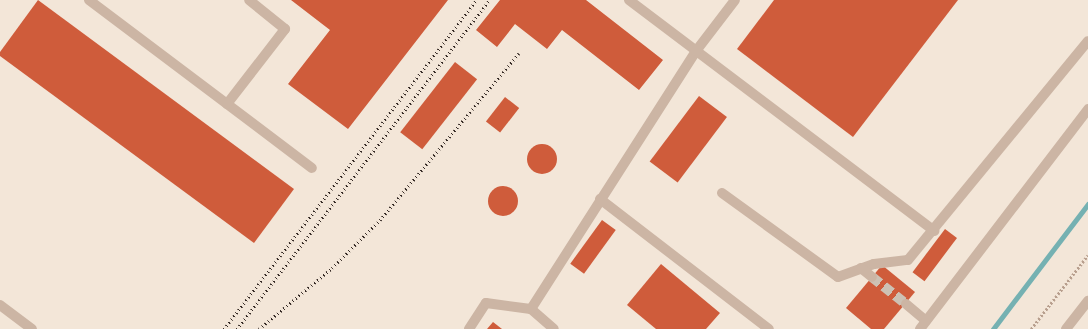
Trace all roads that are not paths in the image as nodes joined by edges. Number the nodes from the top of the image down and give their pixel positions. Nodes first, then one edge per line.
1 (89, 0) edge
2 (249, 0) edge
3 (629, 0) edge
4 (734, 0) edge
5 (1088, 41) edge
6 (696, 51) junction
7 (227, 104) junction
8 (1088, 109) edge
9 (312, 168) dead end
10 (722, 193) dead end
11 (600, 199) junction
12 (934, 231) junction
13 (862, 268) junction
14 (872, 277) tunnel mouth
15 (1088, 301) edge
16 (906, 304) tunnel mouth
17 (0, 305) edge
18 (530, 309) junction
19 (923, 325) edge
20 (32, 329) edge
21 (468, 329) edge
22 (554, 329) edge
23 (769, 329) edge
24 (1066, 329) edge

1 - 7 lane
2 - 7 lane
3 - 6 lane
4 - 6 lane
5 - 12 lane
6 - 11 lane
6 - 12 lane
7 - 9 lane
8 - 19 lane
10 - 13 lane
11 - 18 lane
11 - 23 lane
12 - 13 lane
13 - 14 lane
15 - 24 lane
16 - 19 lane
17 - 20 lane
18 - 21 lane
18 - 22 lane

